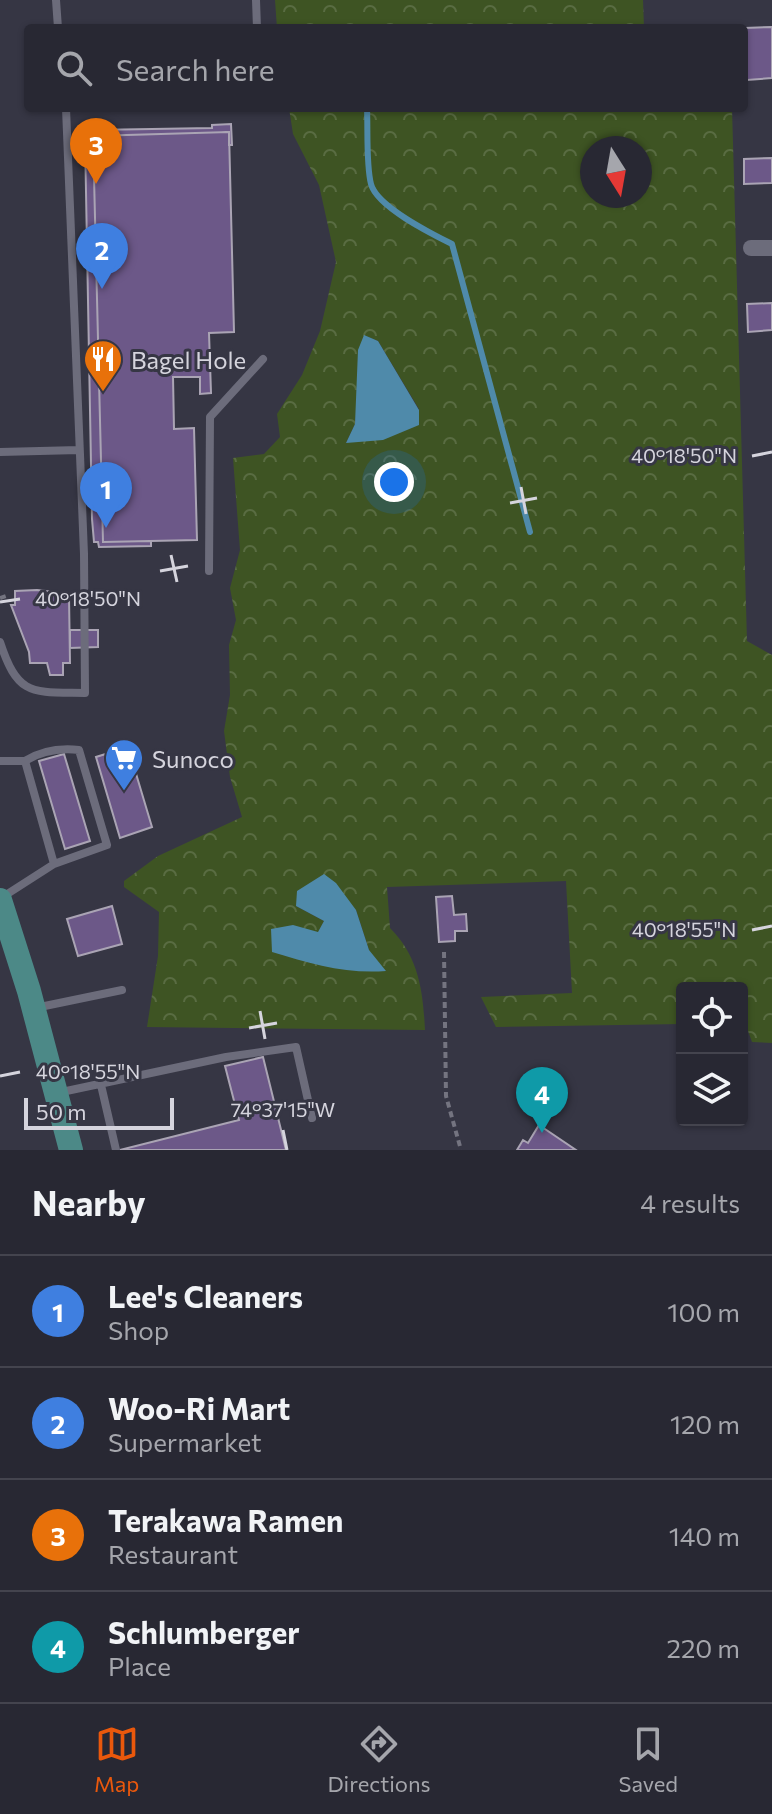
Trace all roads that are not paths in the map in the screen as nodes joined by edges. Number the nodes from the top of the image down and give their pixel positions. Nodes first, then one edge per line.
1 (56, 0) edge
2 (256, 0) edge
3 (58, 24) edge
4 (257, 24) edge
5 (66, 112) edge
6 (751, 248) dead end
7 (772, 248) edge
8 (263, 359) dead end
9 (79, 450) junction
10 (0, 452) edge
11 (209, 571) dead end
12 (0, 642) edge
13 (0, 761) edge
14 (25, 761) junction
15 (54, 864) junction
16 (0, 899) edge
17 (7, 942) edge
18 (122, 990) dead end
19 (34, 1008) junction
20 (101, 1085) junction
21 (56, 1093) junction
22 (312, 1118) dead end
23 (71, 1150) edge
24 (116, 1150) edge

1 - 3 lane
2 - 4 lane
5 - 9 lane
6 - 7 street
8 - 11 lane
9 - 10 lane
9 - 12 lane
13 - 14 lane
14 - 15 lane
14 - 15 lane
15 - 16 lane
16 - 17 main road
17 - 19 main road
18 - 19 lane
19 - 21 main road
20 - 21 lane
20 - 22 lane
20 - 24 lane
21 - 23 main road

